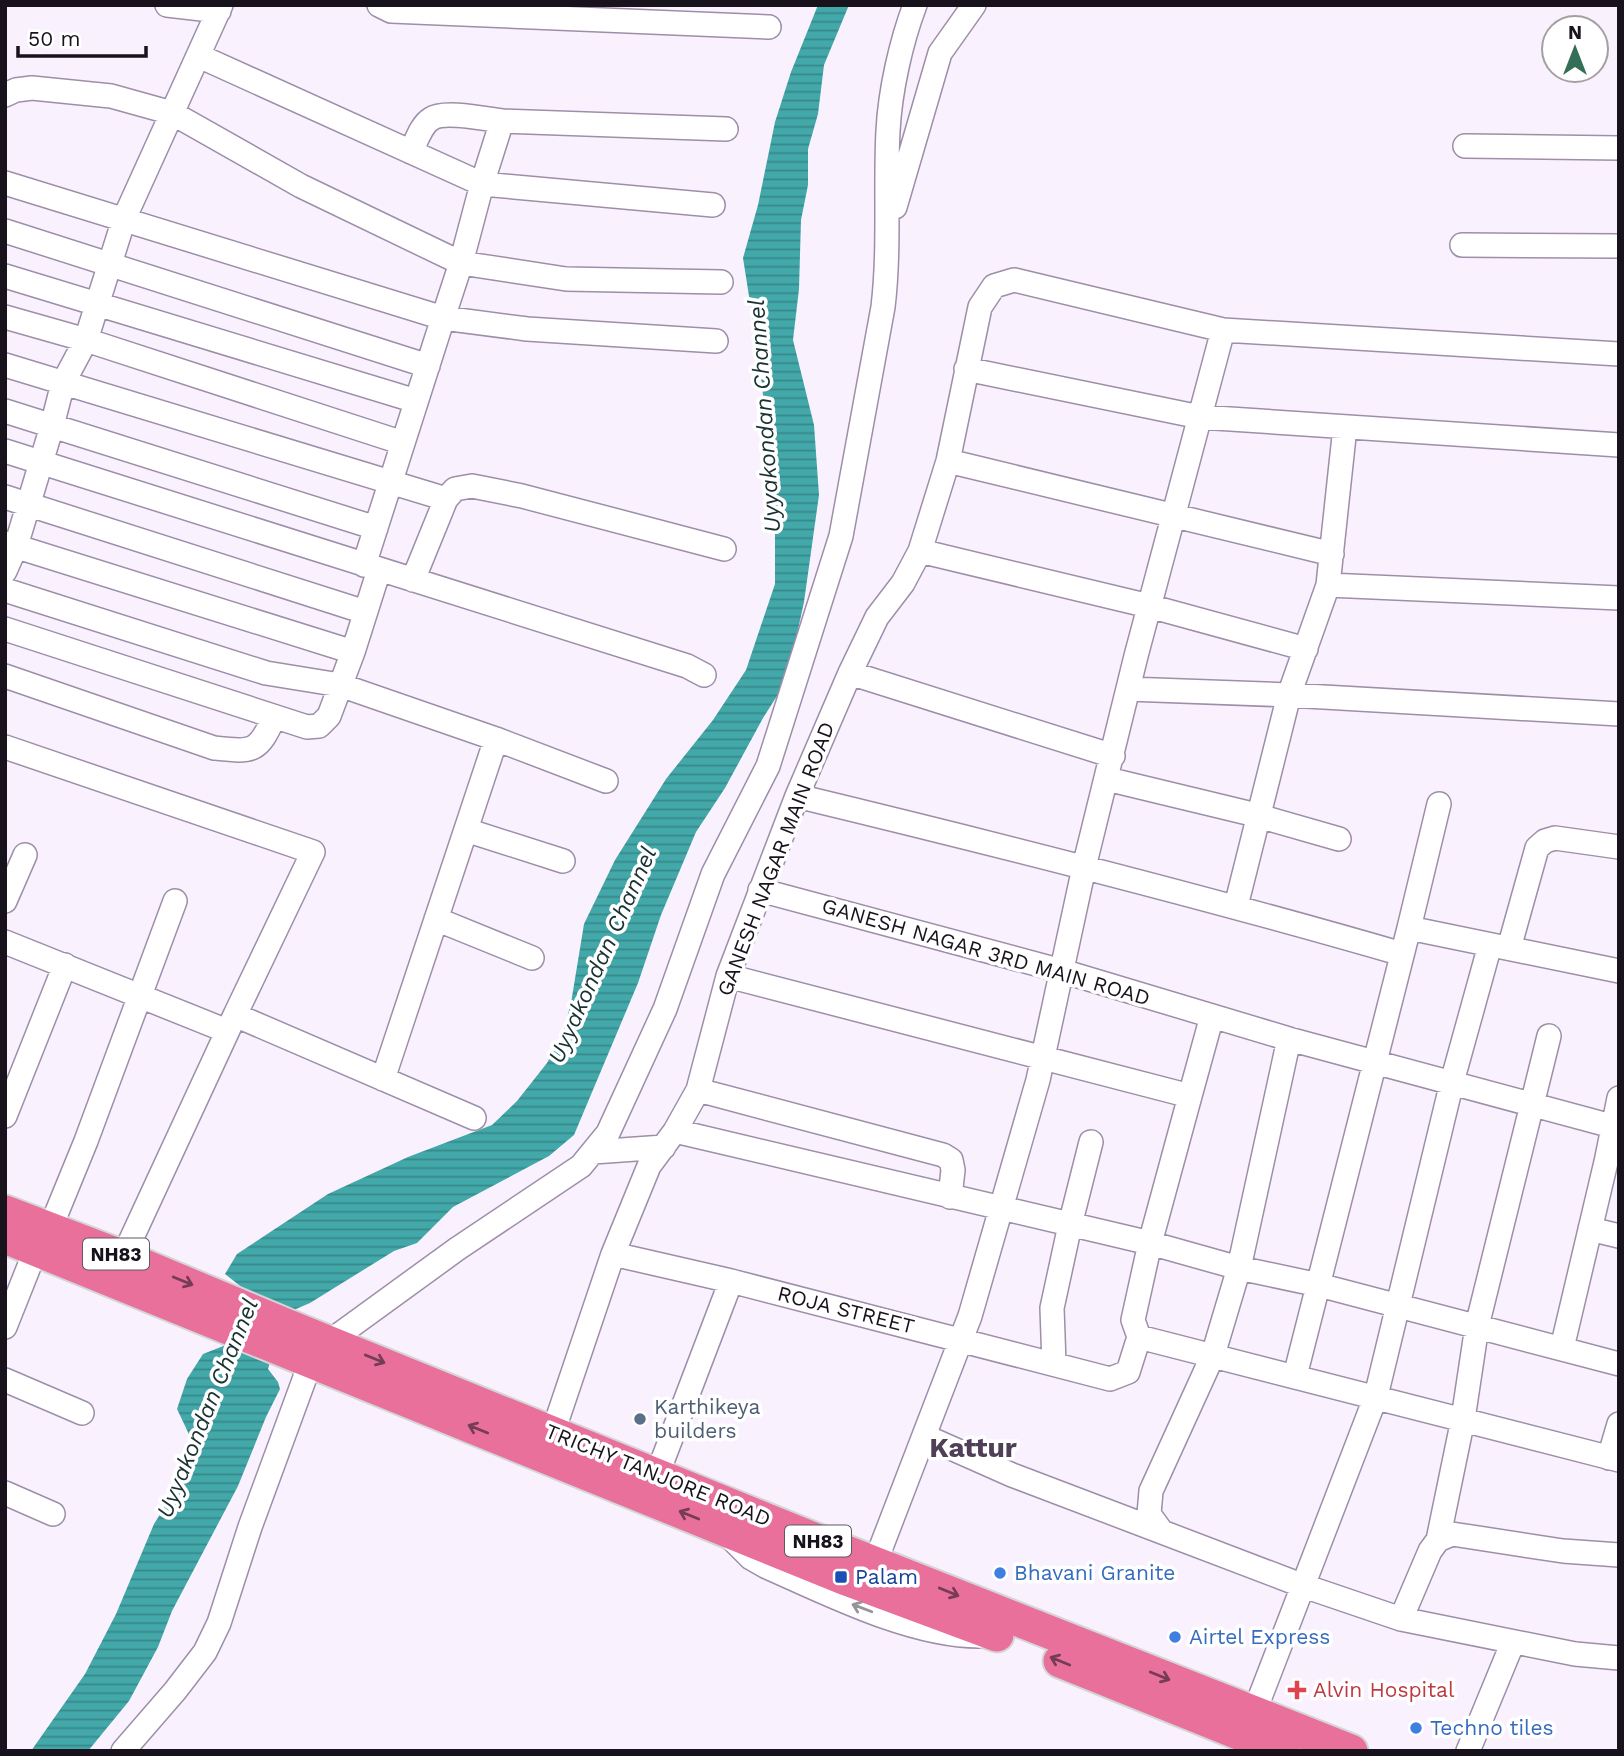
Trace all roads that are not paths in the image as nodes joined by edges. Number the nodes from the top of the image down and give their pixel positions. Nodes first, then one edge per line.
1 (167, 5) edge
2 (379, 5) edge
3 (915, 5) edge
4 (974, 5) edge
5 (220, 8) edge
6 (769, 27) dead end
7 (199, 56) junction
8 (5, 95) edge
9 (172, 113) junction
10 (502, 121) junction
11 (726, 129) dead end
12 (1465, 146) dead end
13 (1619, 148) edge
14 (411, 152) junction
15 (5, 183) edge
16 (482, 184) junction
17 (713, 205) dead end
18 (124, 219) junction
19 (5, 231) edge
20 (886, 237) junction
21 (1462, 245) dead end
22 (1619, 246) edge
23 (461, 263) junction
24 (110, 264) junction
25 (5, 276) edge
26 (721, 282) dead end
27 (97, 304) junction
28 (5, 317) edge
29 (443, 318) junction
30 (1223, 330) junction
31 (86, 340) junction
32 (716, 341) dead end
33 (1619, 354) edge
34 (5, 365) edge
35 (428, 366) junction
36 (966, 369) junction
37 (63, 383) junction
38 (416, 401) junction
39 (5, 411) edge
40 (1200, 417) junction
41 (52, 426) junction
42 (1345, 427) junction
43 (403, 443) junction
44 (1619, 445) edge
45 (5, 451) edge
46 (948, 461) junction
47 (41, 462) junction
48 (390, 484) junction
49 (5, 497) edge
50 (446, 499) junction
51 (28, 504) junction
52 (1175, 515) junction
53 (376, 527) junction
54 (10, 544) edge
55 (724, 549) dead end
56 (920, 551) junction
57 (1332, 554) junction
58 (371, 567) junction
59 (5, 571) edge
60 (413, 580) junction
61 (1328, 585) junction
62 (5, 590) edge
63 (1619, 598) edge
64 (1149, 606) junction
65 (365, 612) junction
66 (5, 629) edge
67 (1306, 649) junction
68 (353, 652) junction
69 (850, 673) junction
70 (5, 676) edge
71 (704, 676) dead end
72 (340, 685) junction
73 (1128, 689) junction
74 (1289, 695) junction
75 (1619, 714) edge
76 (274, 717) junction
77 (496, 738) junction
78 (5, 747) edge
79 (1112, 756) junction
80 (1107, 779) junction
81 (606, 780) dead end
82 (797, 796) junction
83 (1439, 804) dead end
84 (1259, 816) junction
85 (466, 830) junction
86 (1339, 839) dead end
87 (1619, 847) edge
88 (24, 855) dead end
89 (564, 860) dead end
90 (1085, 866) junction
91 (760, 890) junction
92 (5, 901) edge
93 (175, 901) dead end
94 (1236, 906) junction
95 (436, 919) junction
96 (1409, 928) junction
97 (5, 942) edge
98 (1500, 947) junction
99 (1402, 954) junction
100 (532, 958) dead end
101 (65, 965) junction
102 (1062, 971) junction
103 (1619, 971) edge
104 (727, 976) junction
105 (141, 995) junction
106 (1212, 1016) junction
107 (231, 1023) junction
108 (1549, 1035) dead end
109 (1289, 1040) junction
110 (1043, 1058) junction
111 (1374, 1061) junction
112 (383, 1079) junction
113 (1452, 1082) junction
114 (698, 1090) junction
115 (1190, 1096) junction
116 (1619, 1098) edge
117 (1533, 1105) junction
118 (5, 1116) edge
119 (474, 1118) dead end
120 (1616, 1127) edge
121 (670, 1139) junction
122 (1090, 1142) dead end
123 (593, 1152) junction
124 (950, 1197) junction
125 (1001, 1209) junction
126 (5, 1212) edge
127 (1070, 1225) junction
128 (1590, 1228) junction
129 (1619, 1236) edge
130 (5, 1237) edge
131 (43, 1239) junction
132 (1150, 1243) junction
133 (613, 1254) junction
134 (123, 1257) junction
135 (1239, 1268) junction
136 (731, 1281) junction
137 (1320, 1285) junction
138 (1398, 1306) junction
139 (223, 1311) junction
140 (1477, 1326) junction
141 (5, 1327) edge
142 (1139, 1337) junction
143 (961, 1340) junction
144 (303, 1345) junction
145 (1562, 1348) junction
146 (1213, 1355) junction
147 (1054, 1364) junction
148 (1619, 1364) edge
149 (1295, 1376) junction
150 (5, 1380) edge
151 (1376, 1396) junction
152 (82, 1413) dead end
153 (1463, 1419) junction
154 (1619, 1424) edge
155 (554, 1433) junction
156 (925, 1436) junction
157 (1614, 1459) edge
158 (657, 1475) junction
159 (5, 1493) edge
160 (54, 1514) dead end
161 (1162, 1532) junction
162 (1438, 1540) junction
163 (1619, 1555) edge
164 (876, 1563) junction
165 (1301, 1585) junction
166 (1401, 1619) junction
167 (1513, 1642) junction
168 (1619, 1658) edge
169 (1254, 1713) junction
170 (1272, 1749) edge
171 (123, 1751) edge
172 (1351, 1751) edge
173 (1468, 1751) edge

1 - 5 street
2 - 6 street
3 - 20 street
4 - 20 street
5 - 7 street
7 - 9 street
7 - 14 street
8 - 9 street
9 - 18 street
9 - 23 street
10 - 11 street
10 - 14 street
10 - 16 street
12 - 13 street
14 - 16 street
15 - 18 street
16 - 17 street
16 - 23 street
18 - 24 street
18 - 29 street
19 - 24 street
20 - 123 street
21 - 22 street
23 - 26 street
23 - 29 street
24 - 27 street
24 - 35 street
25 - 27 street
27 - 31 street
27 - 38 street
28 - 31 street
29 - 32 street
29 - 35 street
30 - 33 street
30 - 36 street, GANESH NAGAR MAIN ROAD
30 - 40 street
31 - 37 street
31 - 43 street
34 - 37 street
35 - 38 street
36 - 40 street
36 - 46 street, GANESH NAGAR MAIN ROAD
37 - 41 street
37 - 48 street
38 - 43 street
39 - 41 street
40 - 42 street
40 - 52 street
41 - 47 street
41 - 53 street
42 - 44 street
42 - 57 street
43 - 48 street
45 - 47 street
46 - 52 street
46 - 56 street, GANESH NAGAR MAIN ROAD
47 - 51 street
47 - 58 street
48 - 50 street
48 - 53 street
49 - 51 street
50 - 55 street
50 - 60 street
51 - 54 street
51 - 65 street
52 - 57 street
52 - 64 street
53 - 58 street
54 - 59 street
54 - 68 street
56 - 64 street
56 - 69 street, GANESH NAGAR MAIN ROAD
57 - 61 street
58 - 60 street
58 - 65 street
60 - 71 street
61 - 63 street
61 - 67 street
62 - 72 street
64 - 67 street
64 - 73 street
65 - 68 street
66 - 76 street
67 - 74 street
68 - 72 street
69 - 79 street
69 - 82 street, GANESH NAGAR MAIN ROAD
70 - 76 street
72 - 76 street
72 - 77 street
73 - 74 street
73 - 79 street
74 - 75 street
74 - 84 street
77 - 81 street
77 - 85 street
78 - 107 street
79 - 80 street
80 - 84 street
80 - 90 street
82 - 90 street
82 - 91 street, GANESH NAGAR MAIN ROAD
83 - 96 street
84 - 86 street
84 - 94 street
85 - 89 street
85 - 95 street
87 - 98 street
88 - 92 street
90 - 94 street
90 - 102 street
91 - 102 street, GANESH NAGAR 3RD MAIN ROAD
91 - 104 street, GANESH NAGAR MAIN ROAD
93 - 105 street
94 - 99 street
95 - 100 street
95 - 112 street
96 - 98 street
96 - 99 street
97 - 101 street
98 - 103 street
98 - 113 street
99 - 111 street
101 - 105 street
101 - 118 street
102 - 106 street, GANESH NAGAR 3RD MAIN ROAD
102 - 110 street
104 - 110 street
104 - 114 street, GANESH NAGAR MAIN ROAD
105 - 107 street
105 - 131 street
106 - 109 street, GANESH NAGAR 3RD MAIN ROAD
106 - 115 street
107 - 112 street
107 - 134 street
108 - 117 street
109 - 111 street, GANESH NAGAR 3RD MAIN ROAD
109 - 135 street
110 - 115 street
110 - 125 street
111 - 113 street, GANESH NAGAR 3RD MAIN ROAD
111 - 137 street
112 - 119 street
113 - 117 street, GANESH NAGAR 3RD MAIN ROAD
113 - 138 street
114 - 121 street, GANESH NAGAR MAIN ROAD
114 - 124 street
115 - 132 street
116 - 120 street
117 - 120 street, GANESH NAGAR 3RD MAIN ROAD
117 - 140 street
120 - 128 street
121 - 123 street
121 - 124 street
121 - 133 street, GANESH NAGAR MAIN ROAD
122 - 127 street
123 - 144 street
124 - 125 street
125 - 127 street
125 - 143 street
126 - 131 highway, TRICHY TANJORE ROAD / NH83
127 - 132 street
127 - 147 street
128 - 129 street
128 - 145 street
130 - 131 highway, TRICHY TANJORE ROAD / NH83
131 - 134 highway, TRICHY TANJORE ROAD / NH83
131 - 139 highway, TRICHY TANJORE ROAD / NH83
131 - 141 street
132 - 135 street
132 - 142 street
133 - 136 street, ROJA STREET
133 - 155 street, GANESH NAGAR MAIN ROAD
134 -> 139 highway, TRICHY TANJORE ROAD / NH83
135 - 137 street
135 - 146 street
136 - 143 street, ROJA STREET
136 - 158 street
137 - 138 street
137 - 149 street
138 - 140 street
138 - 151 street
139 - 144 highway, TRICHY TANJORE ROAD / NH83
140 - 145 street
140 - 153 street
142 - 146 street
142 - 147 street, ROJA STREET
143 - 147 street, ROJA STREET
143 - 156 street
144 -> 155 highway, TRICHY TANJORE ROAD / NH83
170 -> 144 highway, TRICHY TANJORE ROAD / NH83
144 - 171 street
145 - 148 street
146 - 149 street
146 - 161 street
149 - 151 street
150 - 152 street
151 - 153 street
151 - 165 street
153 - 157 street
153 - 162 street
154 - 157 street
155 - 158 highway, TRICHY TANJORE ROAD / NH83
156 - 161 street
156 - 164 street
158 - 164 highway, TRICHY TANJORE ROAD / NH83
159 - 160 street
161 - 165 street
162 - 163 street
162 - 166 street
164 -> 169 highway, TRICHY TANJORE ROAD / NH83
165 - 166 street
165 - 169 street
166 - 167 street
167 - 168 street
167 - 173 street
169 - 172 highway, TRICHY TANJORE ROAD / NH83

